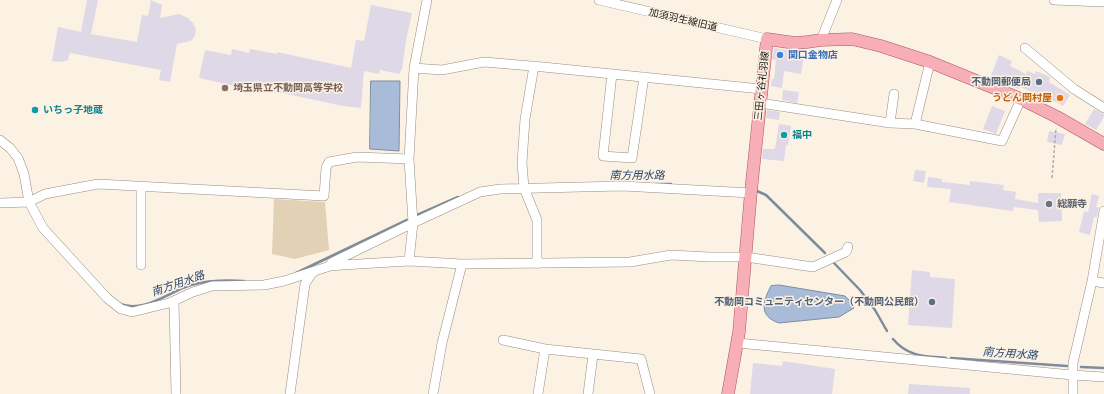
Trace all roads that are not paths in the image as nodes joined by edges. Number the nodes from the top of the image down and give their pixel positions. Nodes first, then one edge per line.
1 (427, 0) edge
2 (599, 0) edge
3 (837, 0) edge
4 (1054, 0) edge
5 (1104, 2) edge
6 (637, 5) edge
7 (767, 39) junction
8 (821, 40) junction
9 (1025, 48) dead end
10 (930, 62) junction
11 (534, 66) junction
12 (414, 68) junction
13 (612, 74) junction
14 (644, 77) junction
15 (761, 89) junction
16 (894, 94) dead end
17 (1021, 99) junction
18 (760, 103) junction
19 (1104, 108) edge
20 (890, 123) junction
21 (915, 124) junction
22 (0, 140) edge
23 (1104, 144) edge
24 (409, 158) junction
25 (141, 186) junction
26 (523, 186) junction
27 (751, 191) junction
28 (32, 201) junction
29 (0, 203) edge
30 (1104, 211) edge
31 (412, 219) junction
32 (848, 247) dead end
33 (1101, 249) edge
34 (746, 257) junction
35 (409, 261) junction
36 (462, 264) junction
37 (537, 264) junction
38 (141, 265) dead end
39 (321, 268) junction
40 (1092, 281) junction
41 (1104, 283) edge
42 (174, 301) junction
43 (503, 340) dead end
44 (738, 343) junction
45 (545, 349) junction
46 (593, 355) junction
47 (1073, 369) junction
48 (1104, 377) edge
49 (176, 394) edge
50 (290, 394) edge
51 (433, 394) edge
52 (538, 394) edge
53 (588, 394) edge
54 (650, 394) edge
55 (728, 394) edge
56 (1072, 394) edge

1 - 12 street
2 - 6 street, 加須羽生線旧道
3 - 8 street
4 - 5 street
6 - 7 street, 加須羽生線旧道
7 - 8 main road, 三田ヶ谷礼羽線
7 - 15 main road, 三田ヶ谷礼羽線
8 - 10 main road, 三田ヶ谷礼羽線
9 - 19 street
10 - 17 main road, 三田ヶ谷礼羽線
10 - 21 street
11 - 12 street
11 - 13 street
11 - 26 street
12 - 24 street
13 - 14 street
13 - 14 street
14 - 15 street
15 - 18 main road, 三田ヶ谷礼羽線
16 - 20 street
17 - 21 street
17 - 23 main road, 三田ヶ谷礼羽線
18 - 20 street
18 - 27 main road, 三田ヶ谷礼羽線
20 - 21 street
22 - 28 street
24 - 25 street
24 - 31 street
25 - 28 street
25 - 38 street
26 - 27 street
26 - 31 street
26 - 37 street
27 - 34 main road, 三田ヶ谷礼羽線
28 - 29 street
28 - 42 street
30 - 33 street
31 - 35 street
31 - 39 street
32 - 34 street
33 - 40 street
34 - 37 street
34 - 44 main road, 三田ヶ谷礼羽線
35 - 36 street
35 - 39 street
36 - 37 street
36 - 51 street
39 - 42 street
39 - 50 street
40 - 41 street
40 - 47 street
42 - 49 street
43 - 45 street
44 - 47 street
44 - 55 main road, 三田ヶ谷礼羽線
45 - 46 street
45 - 52 street
46 - 53 street
46 - 54 street
47 - 48 street
47 - 56 street

